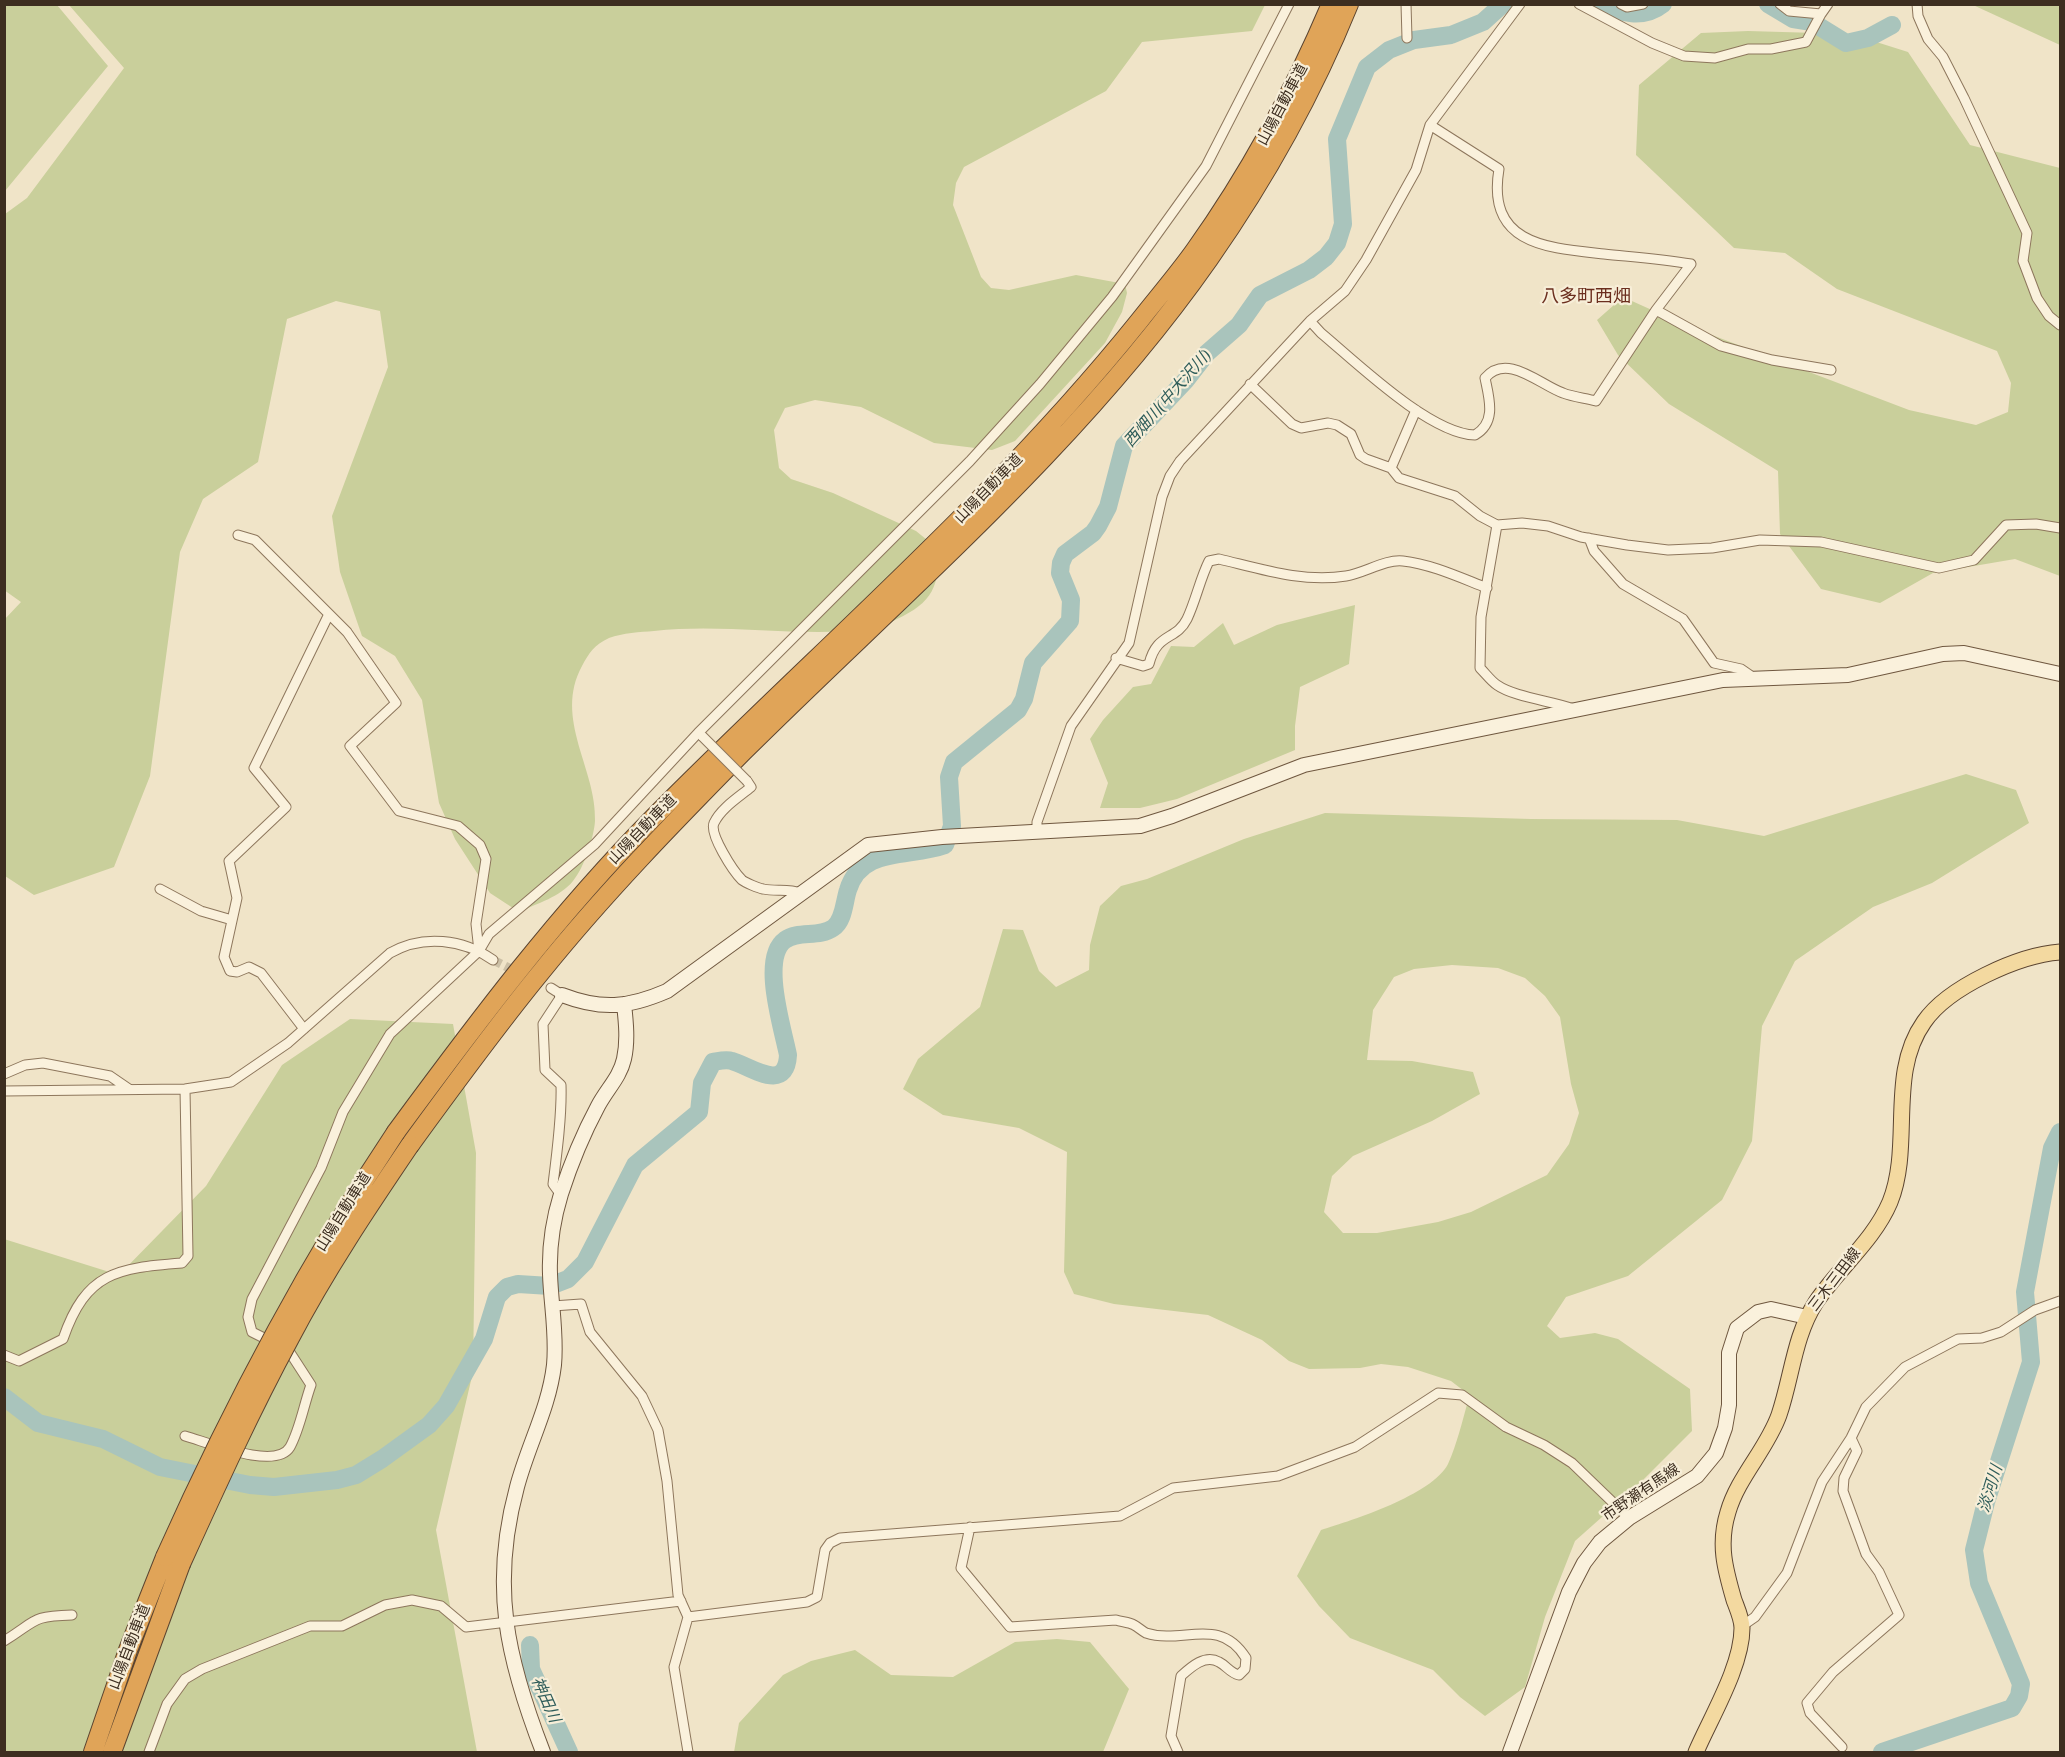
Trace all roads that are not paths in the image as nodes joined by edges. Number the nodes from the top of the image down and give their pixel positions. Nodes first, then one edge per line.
1 (1289, 4) edge
2 (1331, 4) edge
3 (1349, 4) edge
4 (1406, 4) edge
5 (1520, 4) edge
6 (1579, 4) edge
7 (1621, 4) edge
8 (1643, 4) edge
9 (1780, 4) edge
10 (1828, 4) edge
11 (1917, 4) edge
12 (1821, 14) junction
13 (1407, 38) dead end
14 (1430, 125) junction
15 (1656, 310) junction
16 (1310, 321) junction
17 (2061, 326) edge
18 (1832, 370) dead end
19 (1250, 384) junction
20 (1416, 410) junction
21 (1391, 468) junction
22 (1497, 525) junction
23 (2061, 528) edge
24 (238, 535) dead end
25 (1589, 538) junction
26 (1487, 588) junction
27 (328, 614) junction
28 (1116, 658) junction
29 (2061, 674) edge
30 (1754, 678) junction
31 (1574, 710) junction
32 (700, 734) junction
33 (1037, 833) junction
34 (160, 889) dead end
35 (800, 893) junction
36 (232, 920) junction
37 (479, 951) junction
38 (2061, 952) edge
39 (493, 960) tunnel mouth
40 (557, 992) joint
41 (624, 1004) junction
42 (304, 1029) junction
43 (4, 1074) edge
44 (185, 1089) junction
45 (4, 1090) edge
46 (131, 1090) junction
47 (561, 1195) junction
48 (552, 1301) junction
49 (2061, 1301) edge
50 (1807, 1317) junction
51 (4, 1355) edge
52 (185, 1436) dead end
53 (1851, 1438) junction
54 (1629, 1518) junction
55 (970, 1527) junction
56 (173, 1560) junction
57 (681, 1601) junction
58 (72, 1615) dead end
59 (688, 1617) junction
60 (504, 1621) junction
61 (1742, 1626) junction
62 (4, 1641) edge
63 (1842, 1747) dead end
64 (93, 1752) edge
65 (112, 1752) edge
66 (149, 1752) edge
67 (543, 1752) edge
68 (688, 1752) edge
69 (1178, 1752) edge
70 (1510, 1752) edge
71 (1696, 1752) edge

1 - 32 street
2 - 56 highway, 山陽自動車道, bridge
3 - 56 highway, 山陽自動車道, bridge
4 - 13 street
5 - 14 street
6 - 12 street
7 - 8 street
9 - 12 street
10 - 12 street
11 - 17 street
14 - 15 street
14 - 16 street
15 - 18 street
15 - 20 street
16 - 19 street
16 - 20 street
19 - 21 street
19 - 28 street
20 - 21 street
21 - 22 street
22 - 25 street
22 - 26 street
23 - 25 street
24 - 27 street
25 - 30 street
26 - 28 street
26 - 31 street
27 - 36 street
27 - 37 street
28 - 33 street
29 - 30 street
30 - 31 street
31 - 33 street
32 - 35 street, bridge
32 - 37 street
33 - 35 street
34 - 36 street
35 - 41 street
36 - 42 street
37 - 39 street
37 - 42 street
37 - 52 street
38 - 50 main road, 三木三田線
40 - 41 street
40 - 47 street
41 - 47 street
42 - 44 street
43 - 46 street
44 - 46 street
44 - 51 street
45 - 46 street
47 - 48 street
48 - 57 street
48 - 60 street
49 - 53 street
50 - 54 street, 市野瀬有馬線
50 - 61 main road, 三木三田線
53 - 61 street
53 - 63 street
54 - 55 street
54 - 70 street, 市野瀬有馬線
55 - 59 street
55 - 69 street
56 - 64 highway, 山陽自動車道
56 - 65 highway, 山陽自動車道
57 - 59 street
57 - 60 street
58 - 62 street
59 - 68 street
60 - 66 street
60 - 67 street
61 - 71 main road, 三木三田線

